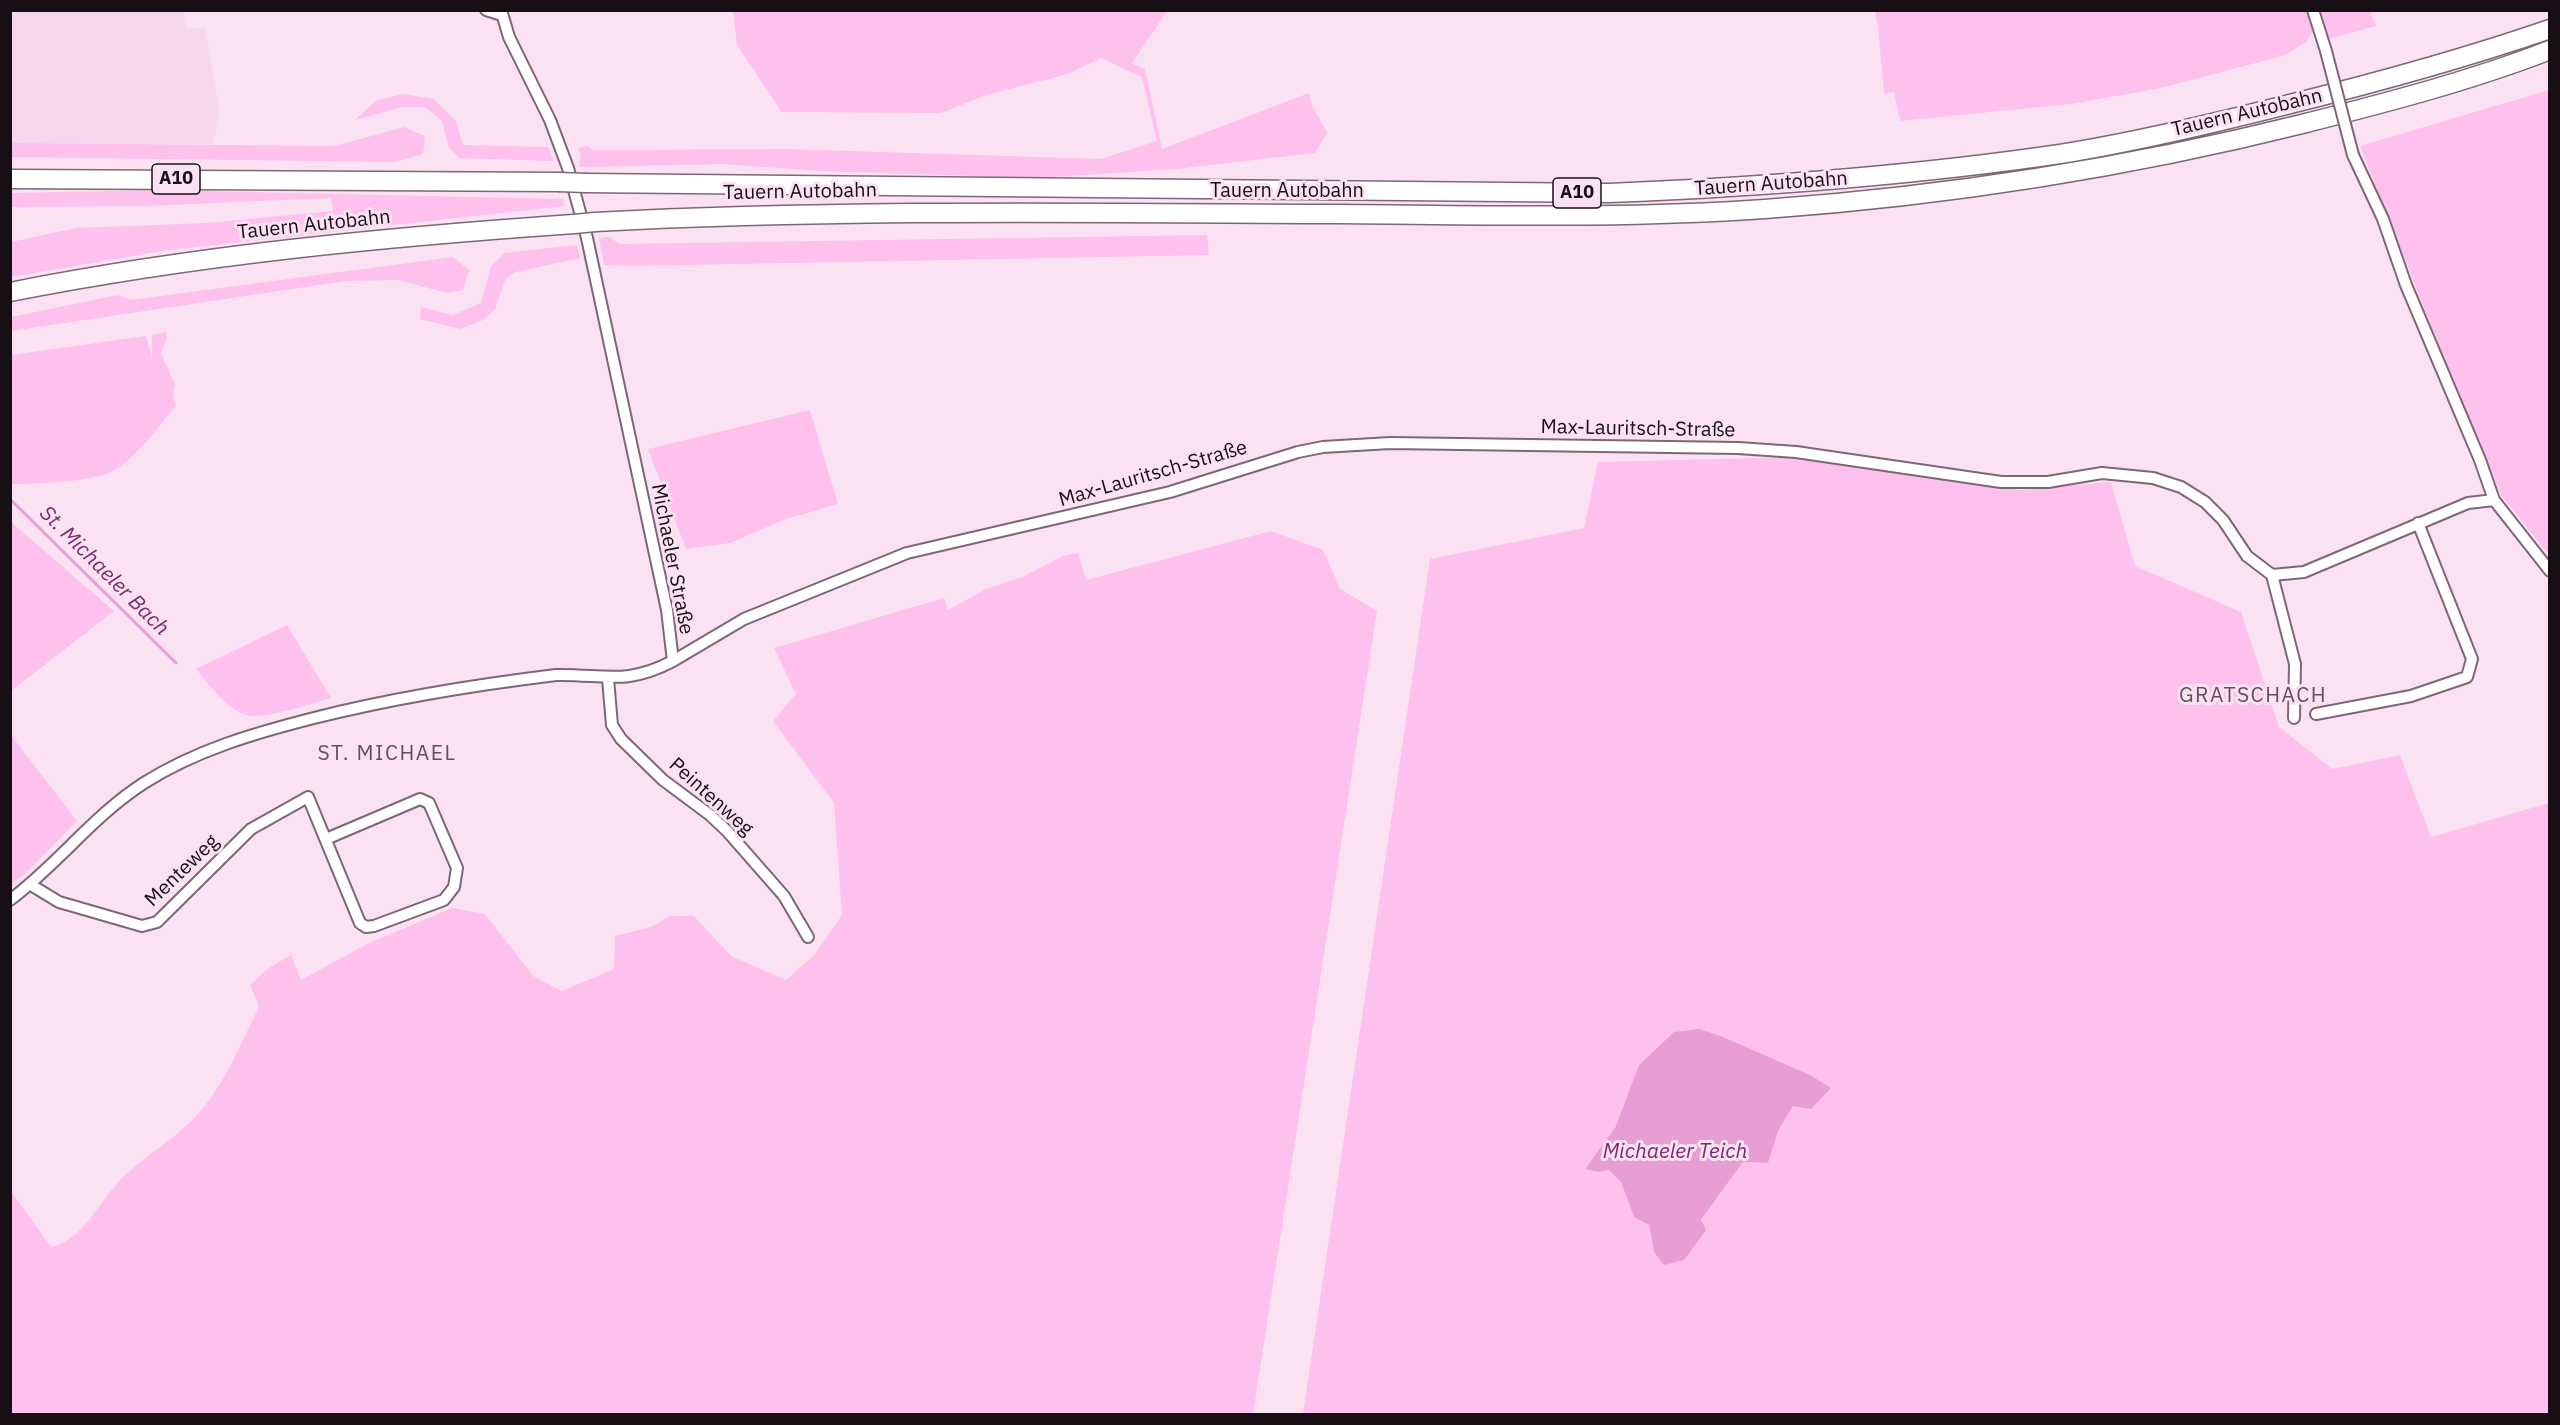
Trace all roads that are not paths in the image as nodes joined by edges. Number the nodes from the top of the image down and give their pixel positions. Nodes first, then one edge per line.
1 (486, 10) edge
2 (2313, 10) edge
3 (501, 13) edge
4 (2550, 29) edge
5 (2550, 50) edge
6 (10, 179) edge
7 (10, 292) edge
8 (2494, 500) junction
9 (2418, 523) junction
10 (2550, 571) edge
11 (2272, 575) junction
12 (673, 661) junction
13 (608, 679) junction
14 (2316, 714) dead end
15 (2294, 718) dead end
16 (326, 839) junction
17 (30, 885) junction
18 (10, 900) edge
19 (808, 938) dead end

1 - 3 street
2 - 8 street, bridge
3 - 12 street, Michaeler Straße
4 - 6 highway, Tauern Autobahn / A10, bridge
5 - 7 highway, Tauern Autobahn / A10, bridge
8 - 9 street
8 - 10 street
9 - 11 street
9 - 14 street
11 - 12 street, Max-Lauritsch-Straße
11 - 15 street
12 - 13 street, Michaeler Straße
13 - 17 street, Michaeler Straße
13 - 19 street, Peintenweg
16 - 16 street, Menteweg
16 - 17 street, Menteweg
17 - 18 street, Michaeler Straße

